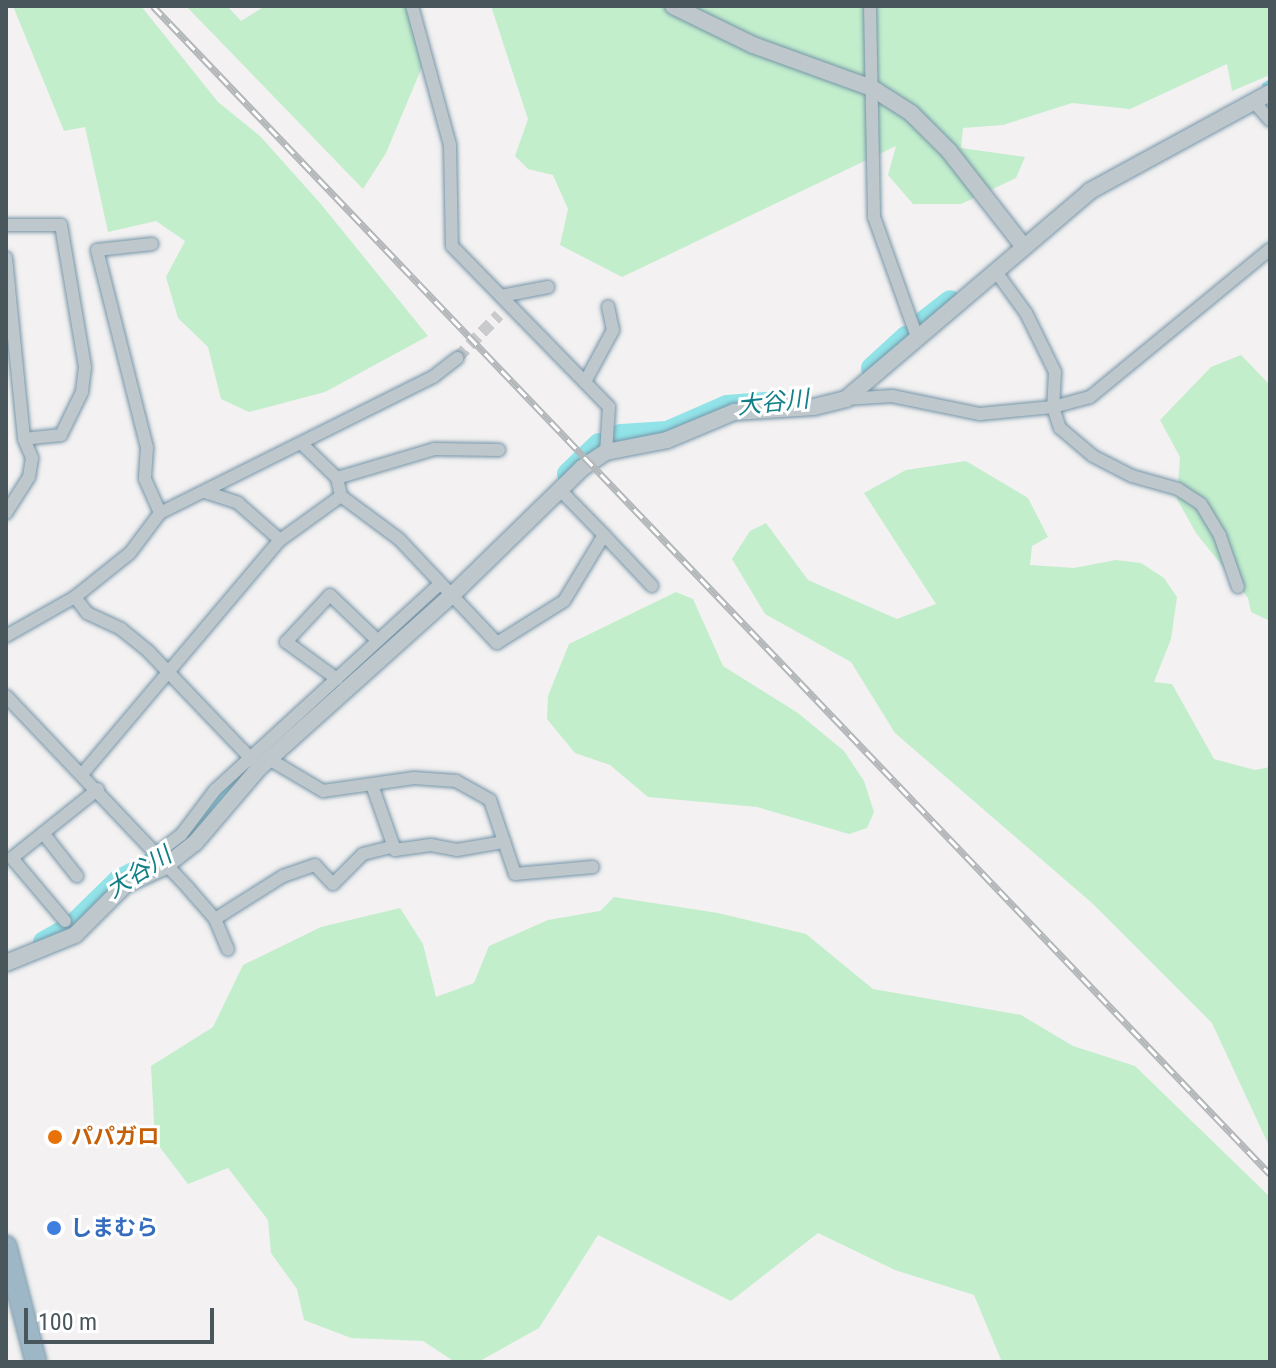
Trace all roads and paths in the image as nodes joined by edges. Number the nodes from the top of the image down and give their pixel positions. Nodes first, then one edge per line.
1 (412, 6) edge
2 (673, 6) edge
3 (870, 6) edge
4 (872, 88) junction
5 (1270, 93) edge
6 (1255, 103) junction
7 (1270, 120) edge
8 (6, 225) edge
9 (152, 244) dead end
10 (1024, 247) junction
11 (1270, 249) edge
12 (6, 258) edge
13 (997, 273) junction
14 (548, 287) dead end
15 (506, 300) junction
16 (608, 307) dead end
17 (7, 313) edge
18 (499, 315) tunnel mouth
19 (917, 337) junction
20 (457, 358) tunnel mouth
21 (585, 382) junction
22 (846, 399) junction
23 (1053, 407) junction
24 (24, 439) junction
25 (303, 445) junction
26 (499, 450) dead end
27 (606, 452) junction
28 (337, 478) junction
29 (561, 491) junction
30 (205, 492) junction
31 (341, 496) junction
32 (6, 513) edge
33 (160, 513) junction
34 (604, 535) junction
35 (280, 540) junction
36 (652, 586) dead end
37 (1238, 587) dead end
38 (446, 590) junction
39 (75, 597) junction
40 (6, 636) edge
41 (378, 641) junction
42 (170, 671) junction
43 (337, 679) junction
44 (6, 696) edge
45 (259, 762) junction
46 (83, 773) junction
47 (372, 785) junction
48 (98, 789) junction
49 (43, 833) junction
50 (504, 842) junction
51 (394, 846) junction
52 (160, 861) junction
53 (593, 867) dead end
54 (77, 876) dead end
55 (215, 919) junction
56 (65, 921) dead end
57 (228, 949) dead end
58 (6, 963) edge
59 (6, 1246) edge
60 (31, 1358) edge

1 - 15 street
2 - 4 street
3 - 4 street
4 - 10 street
4 - 19 street
5 - 6 street
6 - 7 street
6 - 10 street
8 - 24 street
9 - 33 street
10 - 13 street
11 - 23 street
12 - 17 street
13 - 19 street
13 - 23 street
14 - 15 street
15 - 18 street
15 - 21 street
16 - 21 street
17 - 24 street
19 - 22 street
20 - 25 street
21 - 27 street
22 - 23 street
22 - 27 street
23 - 37 street
24 - 32 street
25 - 28 street
25 - 30 street
26 - 28 street
27 - 29 street
28 - 31 street
29 - 34 street
29 - 38 street
30 - 33 street
30 - 35 street
31 - 35 street
31 - 38 street
33 - 39 street
34 - 36 street
34 - 38 street
35 - 42 street
38 - 41 street
38 - 45 street
39 - 40 street
39 - 42 street
41 - 43 street
41 - 43 street
42 - 45 street
42 - 46 street
43 - 45 street
44 - 46 street
45 - 47 street
45 - 52 street
46 - 48 street
47 - 50 street
47 - 51 street
48 - 49 street
48 - 52 street
49 - 54 street
49 - 56 street
50 - 51 street
50 - 53 street
51 - 55 street
52 - 55 street
52 - 58 street
55 - 57 street
59 - 60 highway

